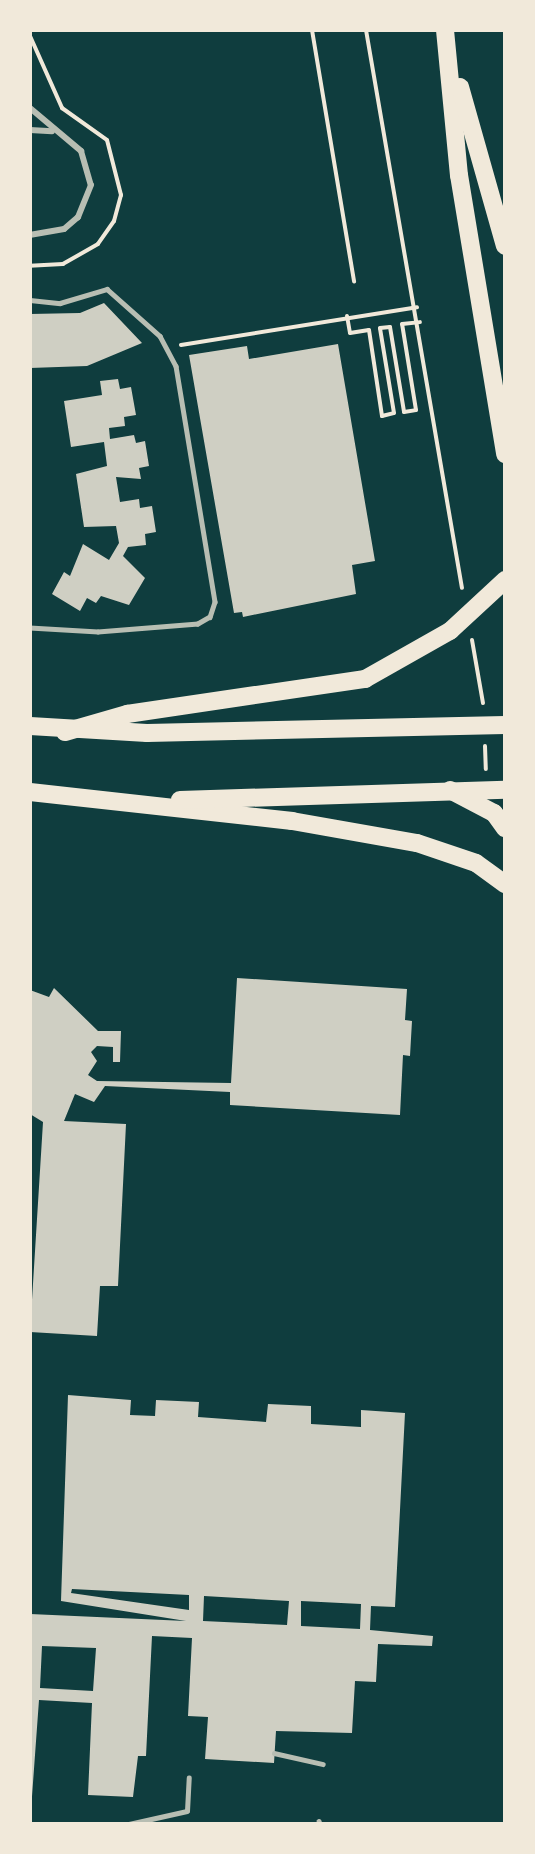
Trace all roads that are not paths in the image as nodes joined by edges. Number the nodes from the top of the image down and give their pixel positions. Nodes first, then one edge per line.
1 (446, 37) edge
2 (30, 108) edge
3 (30, 130) edge
4 (53, 131) junction
5 (30, 235) edge
6 (505, 246) edge
7 (30, 300) edge
8 (505, 454) edge
9 (505, 580) edge
10 (30, 628) edge
11 (505, 725) edge
12 (30, 726) edge
13 (65, 732) junction
14 (446, 788) junction
15 (505, 790) edge
16 (30, 792) edge
17 (119, 803) junction
18 (505, 828) edge
19 (505, 884) edge
20 (274, 1753) dead end
21 (323, 1764) dead end
22 (189, 1778) dead end
23 (129, 1824) edge

1 - 6 highway
1 - 8 highway
2 - 4 street
3 - 4 street
4 - 5 street
7 - 10 lane
9 - 13 highway
11 - 13 highway
12 - 13 highway
14 - 15 highway
14 - 17 highway
14 - 18 highway
16 - 17 highway
17 - 19 highway
20 - 21 lane
22 - 23 lane

